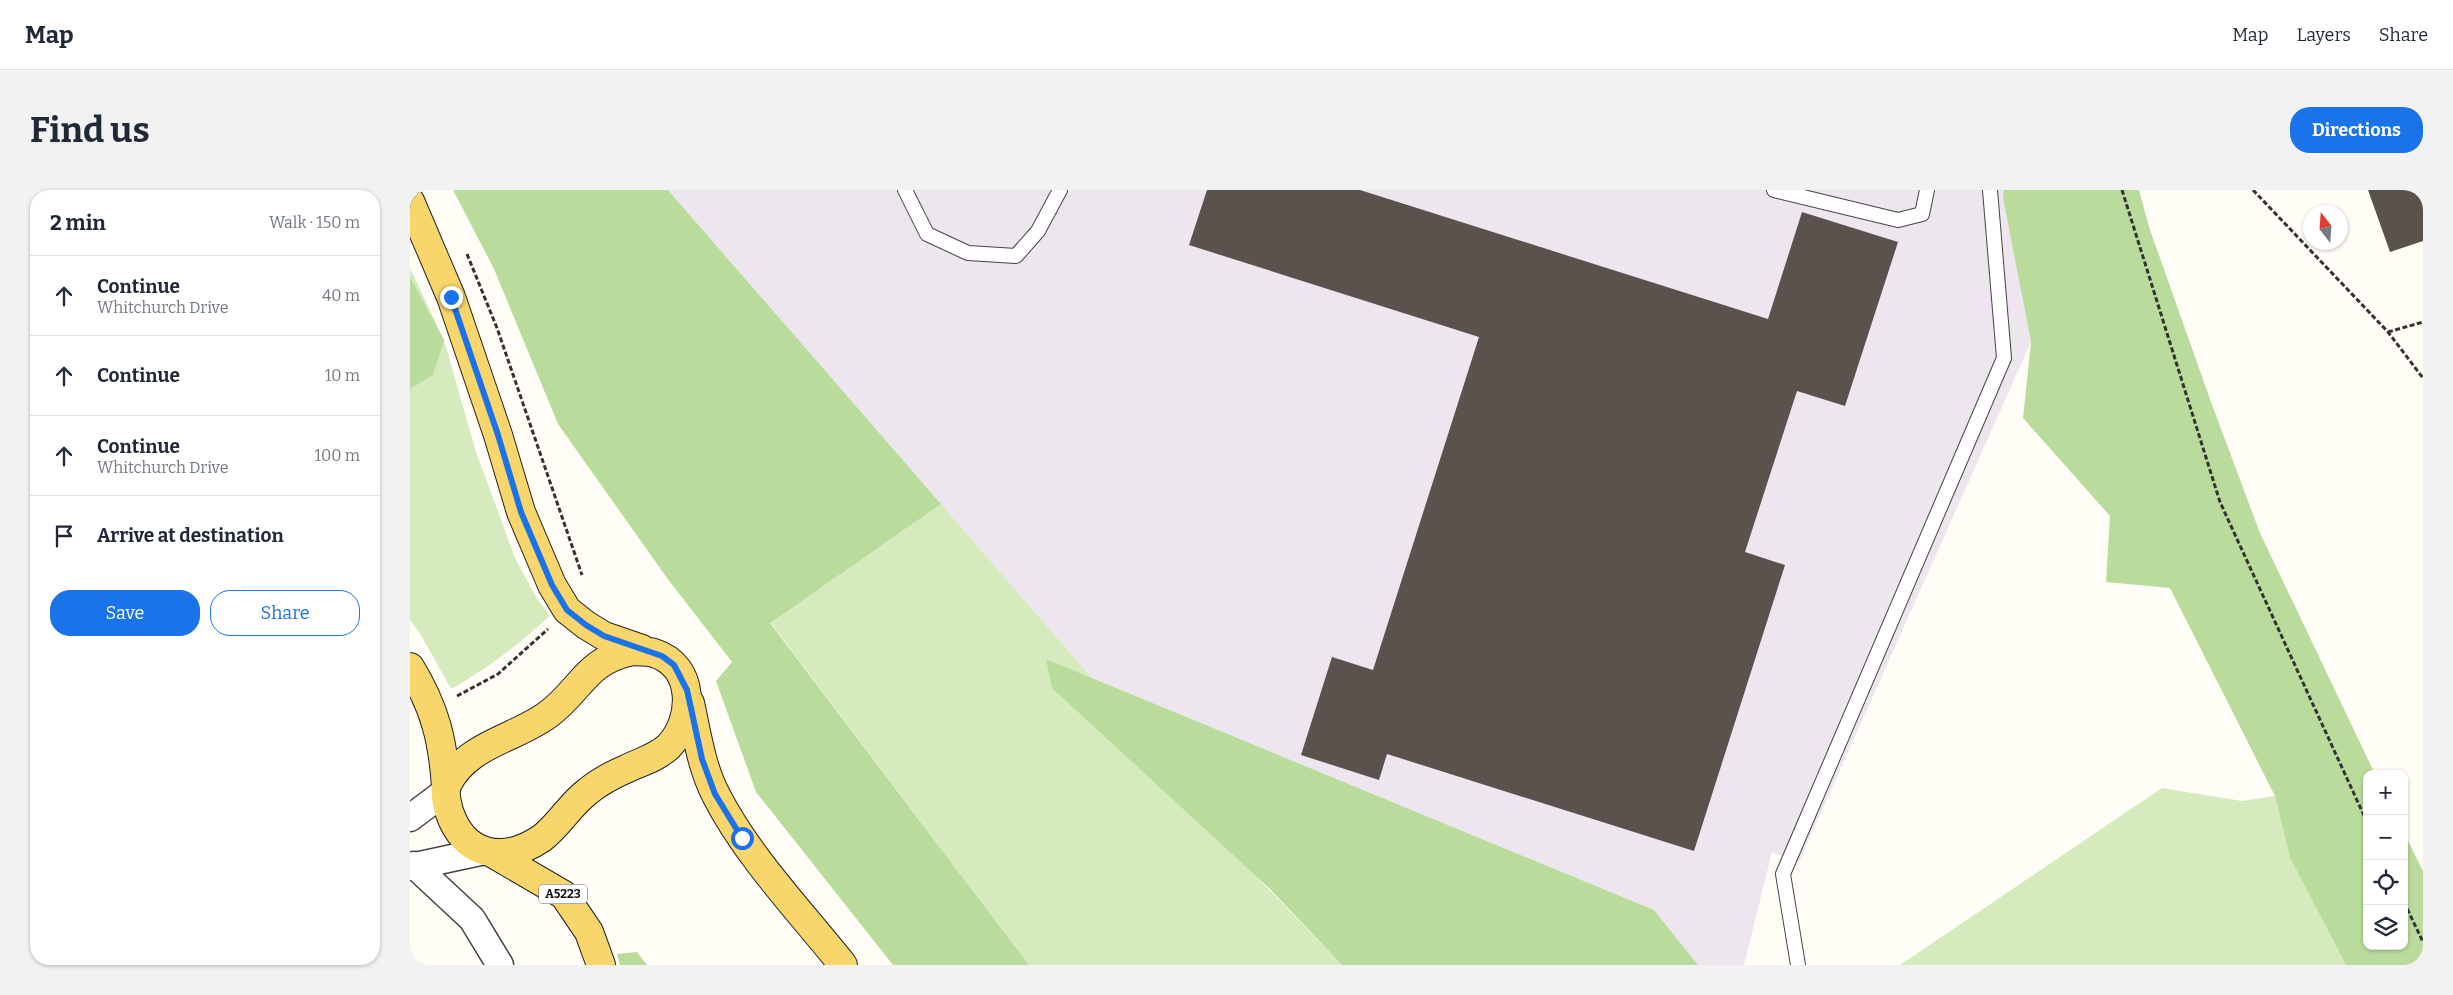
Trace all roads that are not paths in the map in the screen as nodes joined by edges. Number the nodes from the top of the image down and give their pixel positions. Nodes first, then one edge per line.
1 (905, 190) edge
2 (1060, 190) edge
3 (1774, 190) edge
4 (1927, 190) edge
5 (1990, 190) edge
6 (410, 201) edge
7 (653, 652) junction
8 (410, 667) edge
9 (687, 690) junction
10 (446, 789) junction
11 (410, 818) edge
12 (489, 852) junction
13 (412, 866) edge
14 (500, 965) edge
15 (601, 965) edge
16 (843, 965) edge
17 (1798, 965) edge

1 - 2 lane
3 - 4 lane
5 - 17 lane
6 - 7 main road
7 - 9 main road
7 - 10 main road
8 - 10 main road
9 - 12 main road
9 - 16 main road
10 - 11 street
10 - 12 main road
12 - 13 street
12 - 15 main road, A5223
13 - 14 street

